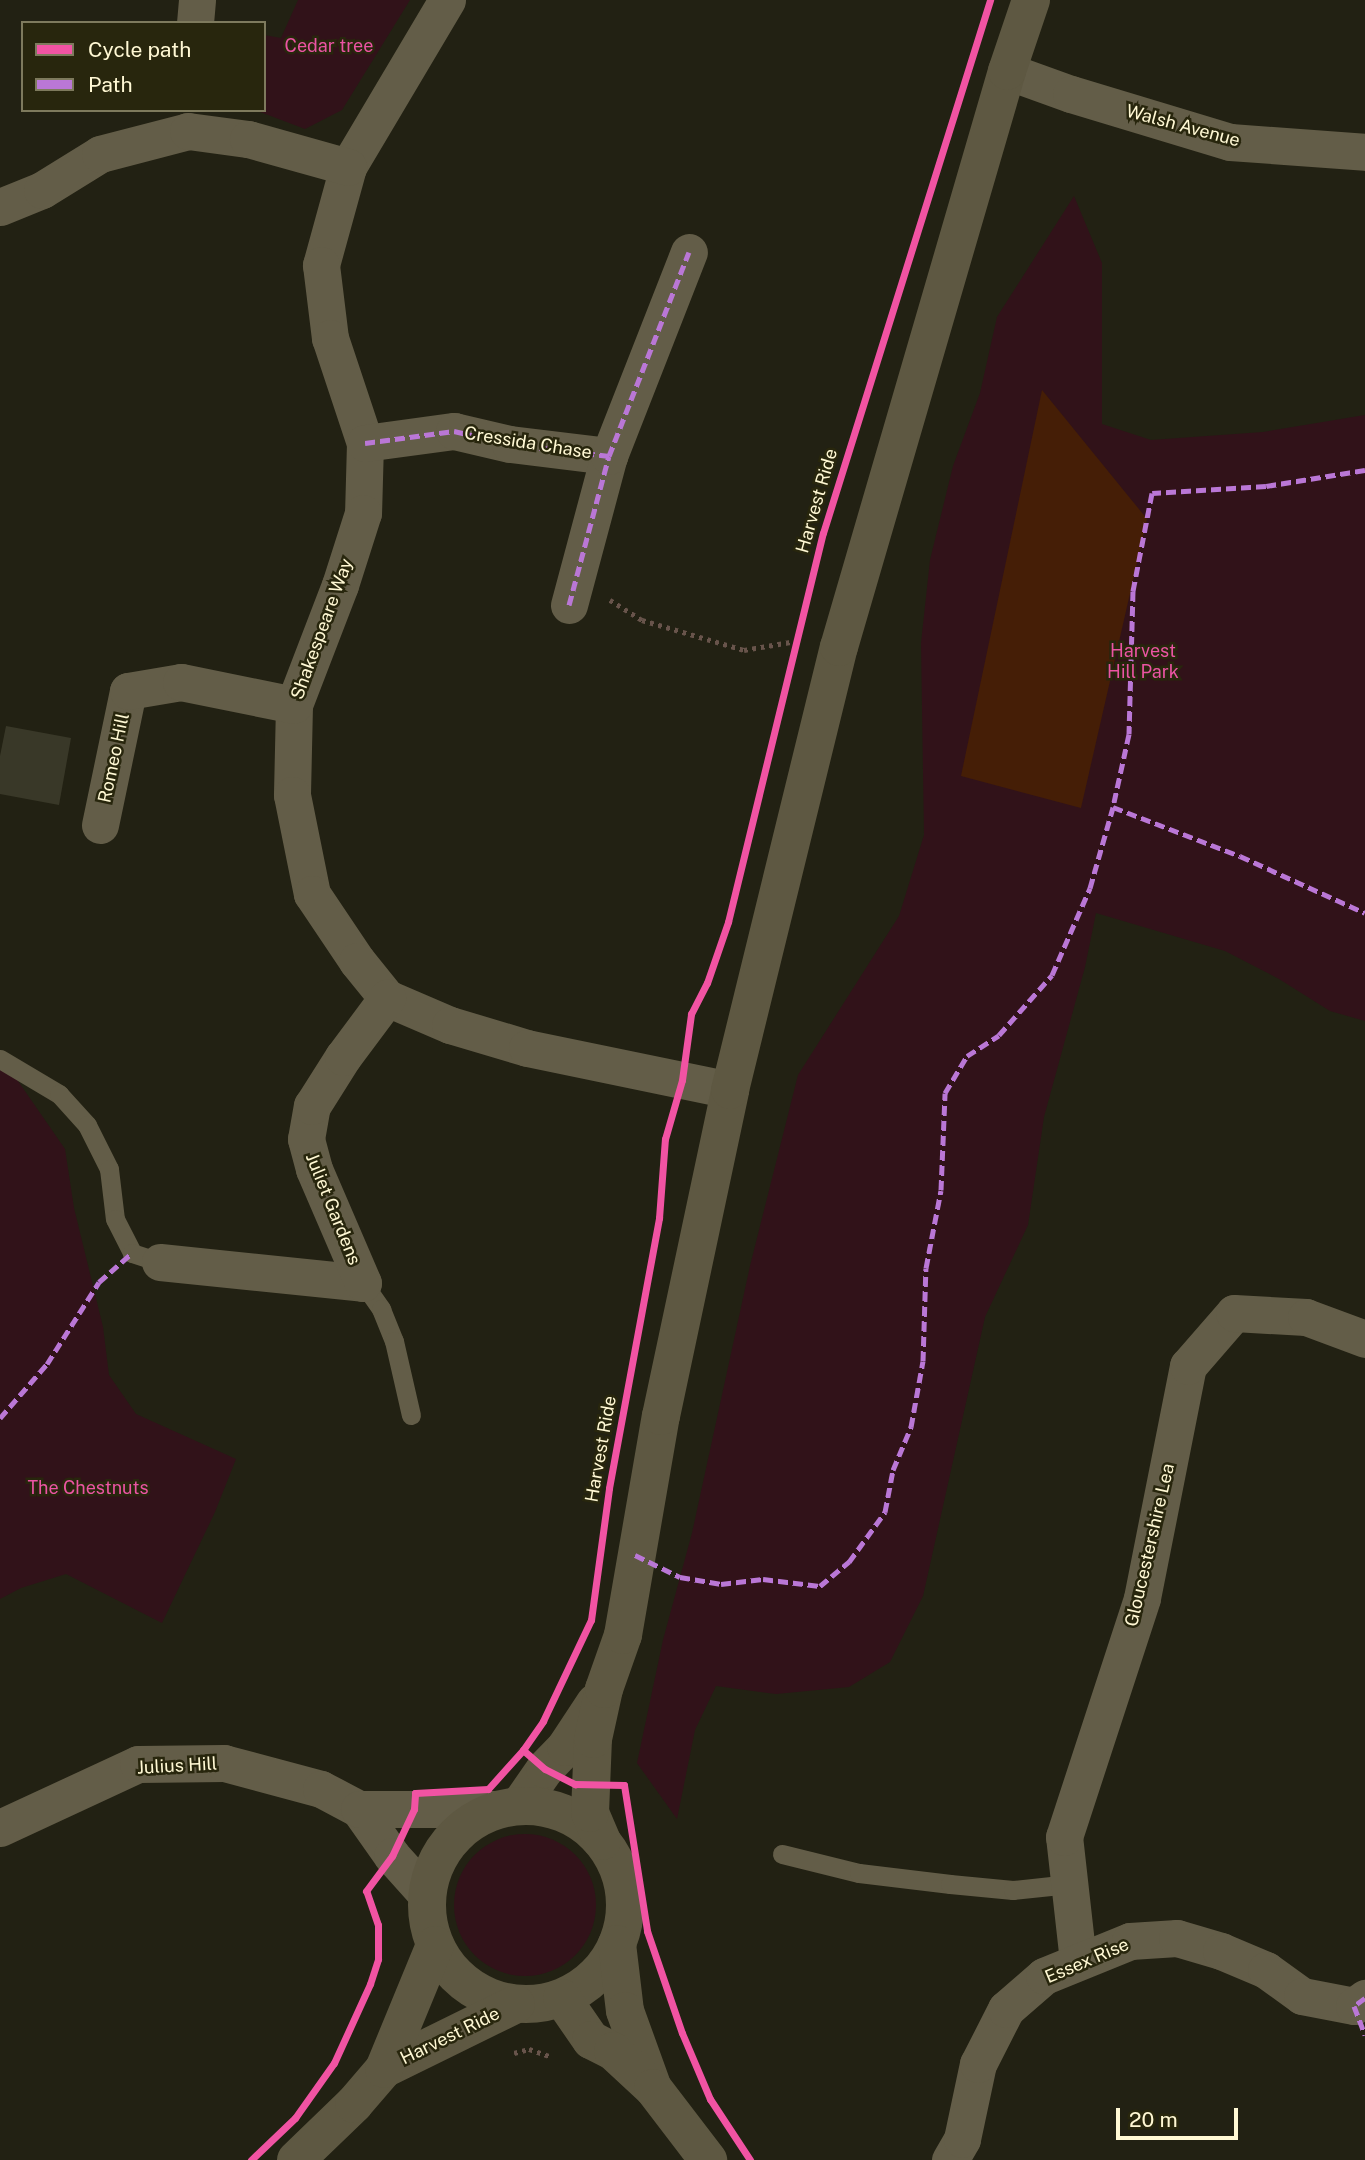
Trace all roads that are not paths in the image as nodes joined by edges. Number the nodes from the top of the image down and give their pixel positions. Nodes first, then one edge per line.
1 (197, 0) edge
2 (447, 0) edge
3 (1031, 0) edge
4 (195, 21) edge
5 (1007, 71) junction
6 (188, 121) edge
7 (1365, 152) edge
8 (348, 167) junction
9 (0, 207) edge
10 (689, 252) dead end
11 (365, 443) junction
12 (608, 456) junction
13 (573, 592) road end
14 (294, 705) junction
15 (100, 825) dead end
16 (387, 998) junction
17 (0, 1059) edge
18 (730, 1090) junction
19 (160, 1262) joint
20 (362, 1283) junction
21 (1365, 1339) edge
22 (411, 1416) dead end
23 (604, 1689) junction
24 (509, 1807) junction
25 (359, 1809) junction
26 (0, 1828) edge
27 (602, 1841) junction
28 (782, 1854) dead end
29 (1070, 1884) junction
30 (427, 1895) junction
31 (617, 1944) junction
32 (435, 1945) junction
33 (1078, 1961) junction
34 (562, 1997) junction
35 (516, 2004) junction
36 (1361, 2013) edge
37 (384, 2069) junction
38 (653, 2088) junction
39 (694, 2155) edge
40 (296, 2160) edge
41 (950, 2160) edge

1 - 4 street
2 - 8 street, Shakespeare Way
3 - 5 street
5 - 7 street, Walsh Avenue
5 - 18 street
6 - 8 street
6 - 9 street
8 - 11 street, Shakespeare Way
10 - 12 street, Cressida Chase
11 - 12 street, Cressida Chase
11 - 14 street, Shakespeare Way
12 - 13 street, Cressida Chase
14 - 15 street, Romeo Hill
14 - 16 street, Shakespeare Way
16 - 18 street, Shakespeare Way
16 - 20 street, Juliet Gardens
17 - 19 lane
18 - 23 street
19 - 20 street, Juliet Gardens
20 - 22 lane
21 - 29 street, Gloucestershire Lea
23 - 24 street
23 - 27 street
24 - 25 street, Julius Hill
24 - 27 street
24 - 30 street
25 - 26 street, Julius Hill
25 - 30 street, Julius Hill
27 - 31 street
28 - 29 lane
29 - 33 street, Gloucestershire Lea
30 - 32 street
31 - 34 street
31 - 38 street
32 - 35 street
32 - 37 street, Harvest Ride
33 - 36 street, Essex Rise
33 - 41 street, Essex Rise
34 - 35 street
34 - 38 street
35 - 37 street, Harvest Ride
37 - 40 street, Harvest Ride
38 - 39 street

